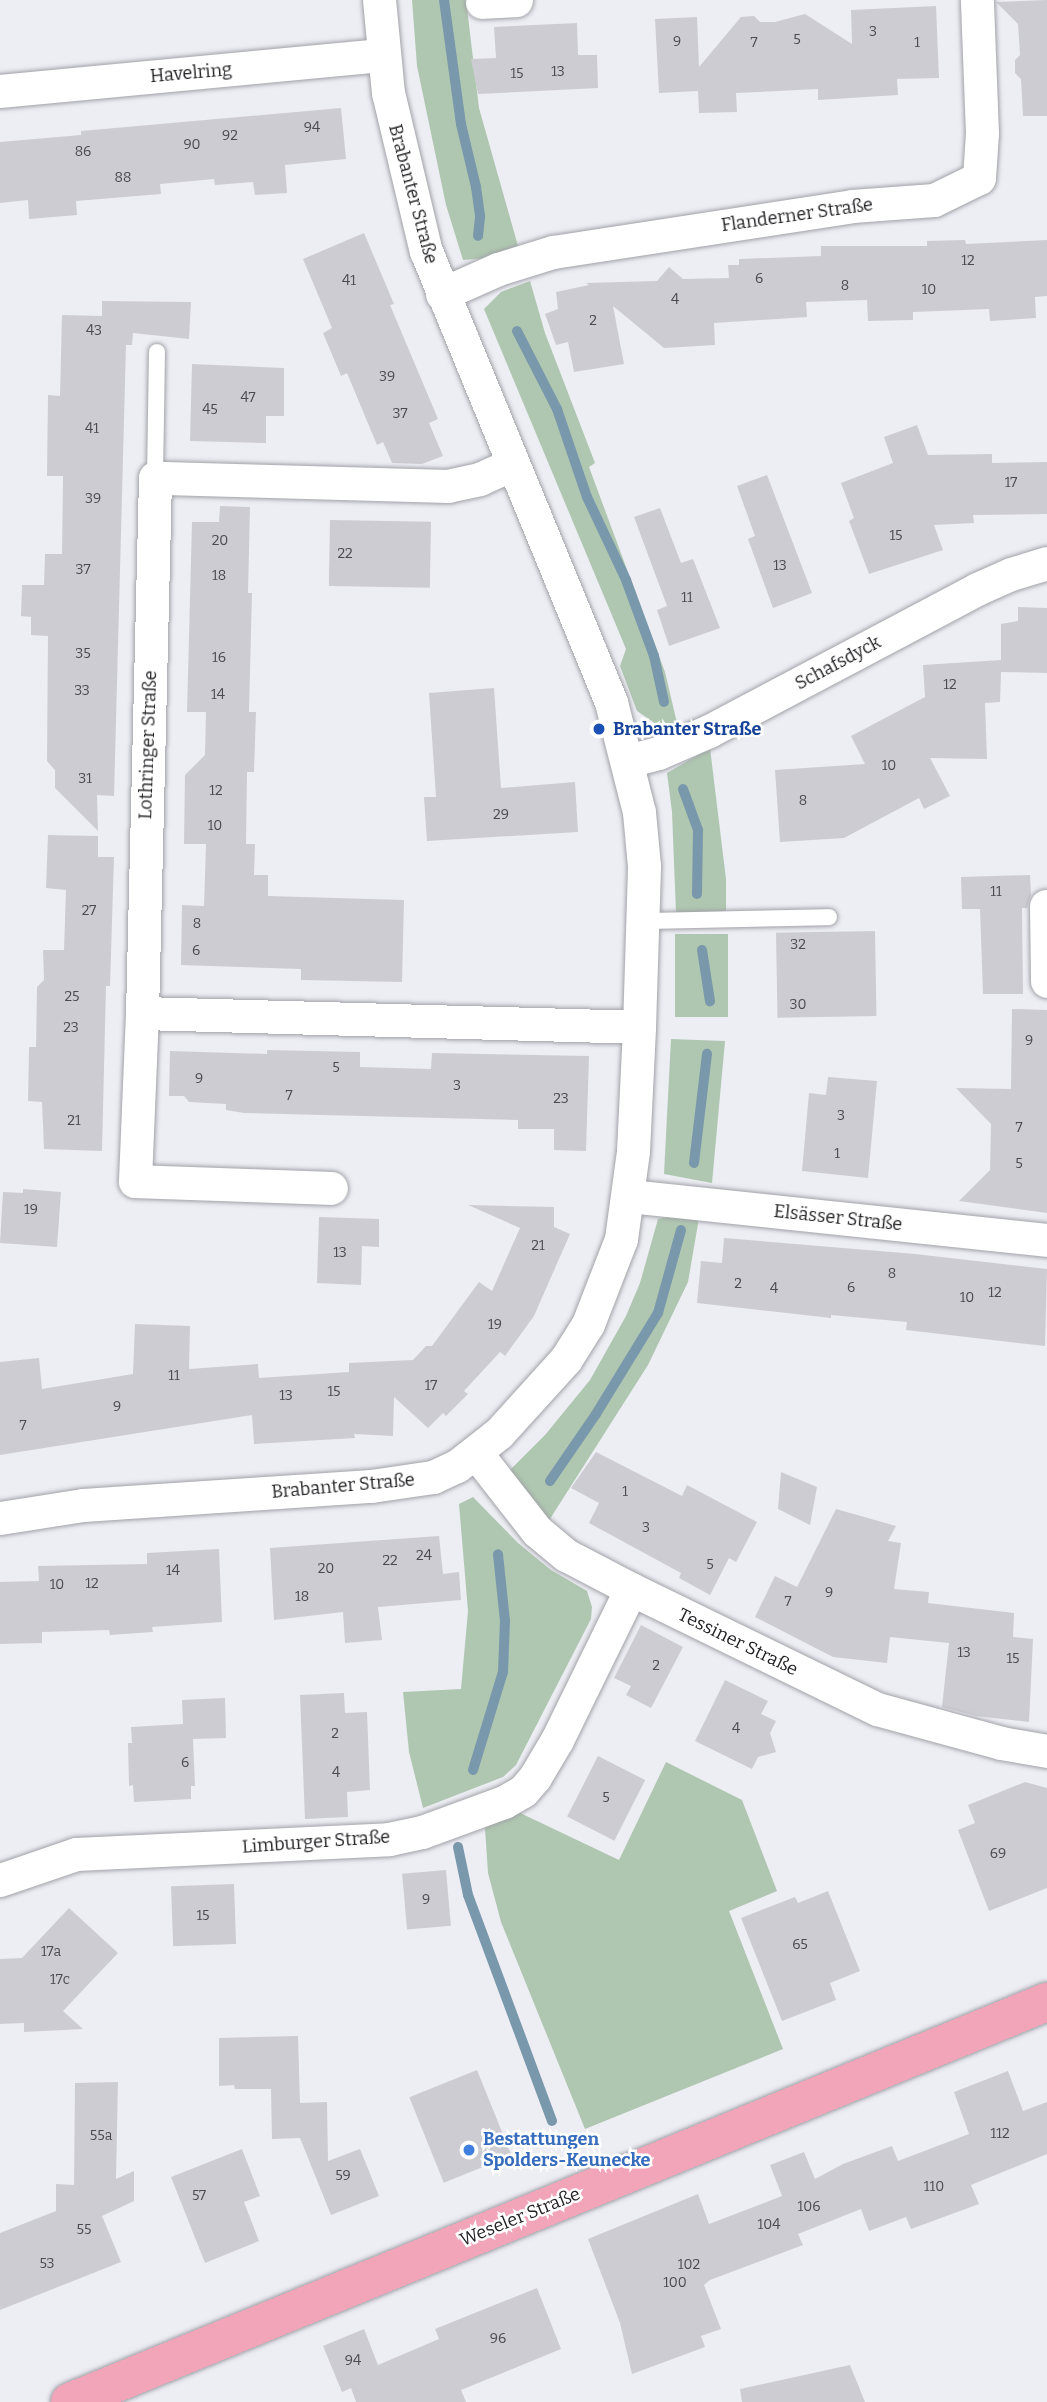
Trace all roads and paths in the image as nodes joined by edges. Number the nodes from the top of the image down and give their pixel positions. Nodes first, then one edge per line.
1 (379, 0) edge
2 (516, 0) edge
3 (977, 0) edge
4 (482, 2) dead end
5 (383, 55) junction
6 (0, 91) edge
7 (442, 294) junction
8 (157, 352) dead end
9 (513, 464) junction
10 (155, 478) junction
11 (1047, 563) edge
12 (628, 761) junction
13 (1046, 906) edge
14 (829, 917) dead end
15 (644, 921) junction
16 (1047, 981) edge
17 (142, 1013) junction
18 (639, 1027) junction
19 (331, 1188) dead end
20 (629, 1196) junction
21 (1047, 1240) edge
22 (476, 1453) junction
23 (0, 1518) edge
24 (631, 1589) junction
25 (1047, 1751) edge
26 (0, 1880) edge
27 (1047, 2002) edge
28 (70, 2402) edge

1 - 5 street, Brabanter Straße
2 - 4 street
3 - 7 street, Flanderner Straße
5 - 6 street, Havelring
5 - 7 street, Brabanter Straße
7 - 9 street, Brabanter Straße
8 - 10 lane, Lothringer Straße
9 - 10 street
9 - 12 street, Brabanter Straße
10 - 17 street, Lothringer Straße
11 - 12 street, Schafsdyck
12 - 15 street, Brabanter Straße
13 - 16 street
14 - 15 lane
15 - 18 street, Brabanter Straße
17 - 18 street
17 - 19 street, Lothringer Straße
18 - 20 street, Brabanter Straße
20 - 21 street, Elsässer Straße
20 - 22 street, Brabanter Straße
22 - 23 street, Brabanter Straße
22 - 24 street, Tessiner Straße
24 - 25 street, Tessiner Straße
24 - 26 street, Limburger Straße
27 - 28 main road, Weseler Straße

